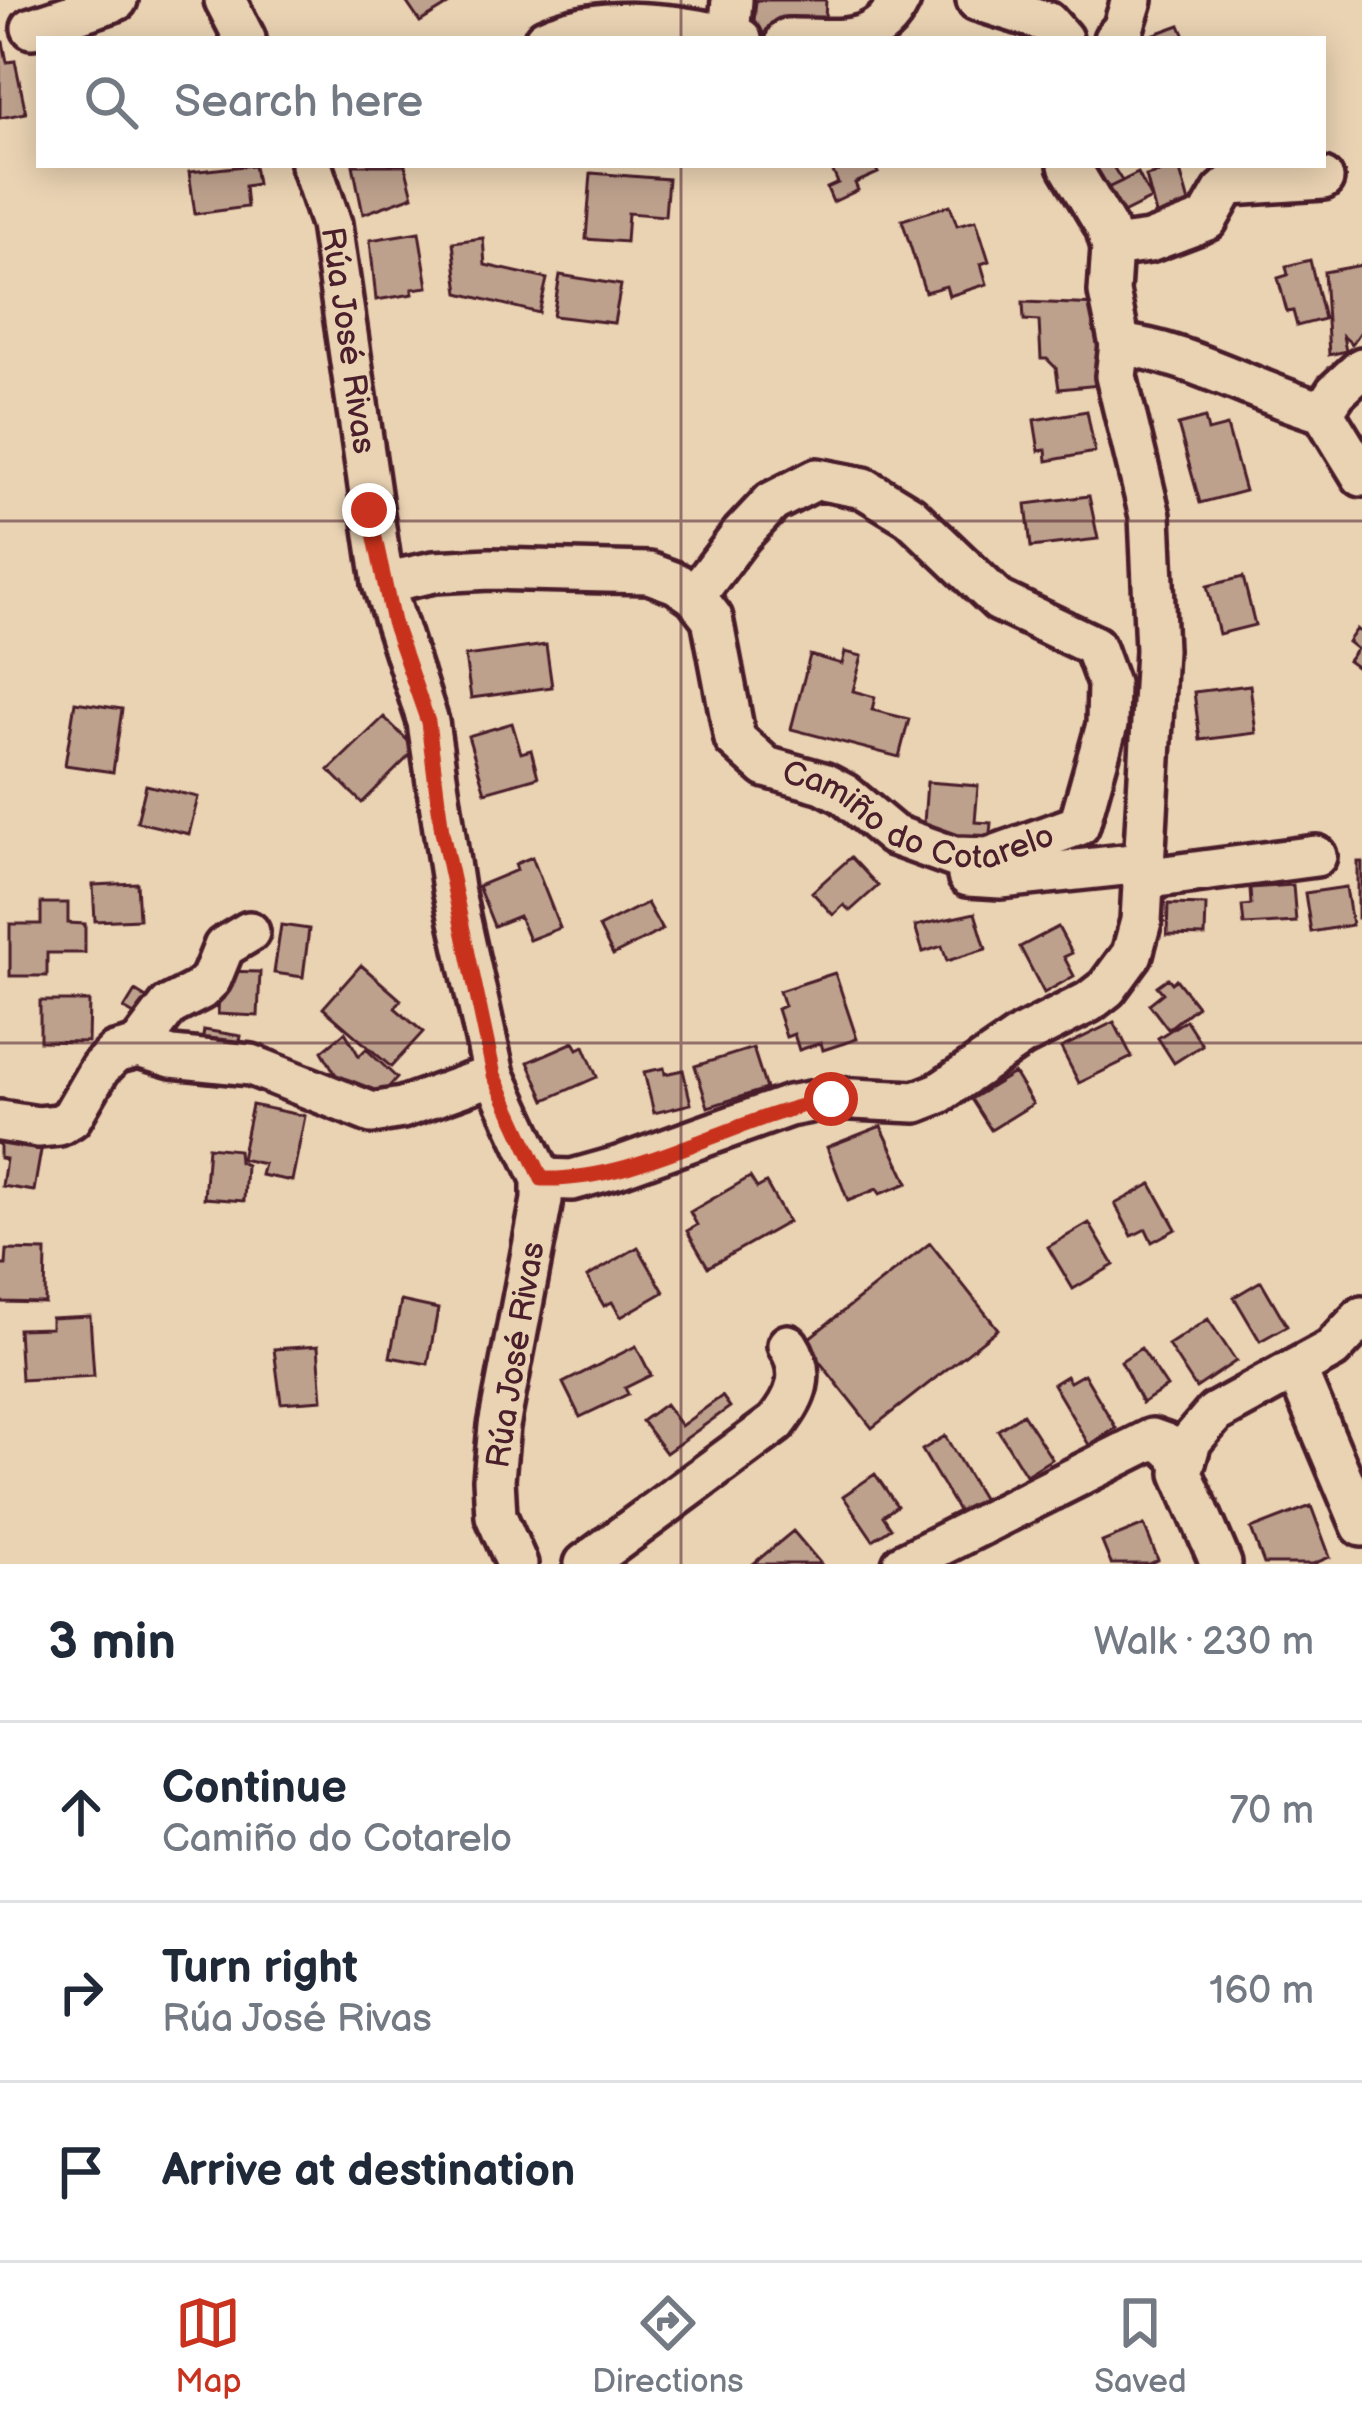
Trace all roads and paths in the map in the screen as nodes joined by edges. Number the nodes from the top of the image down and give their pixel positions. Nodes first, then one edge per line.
1 (117, 0) edge
2 (225, 0) edge
3 (900, 0) edge
4 (977, 0) edge
5 (1132, 0) edge
6 (1054, 20) edge
7 (734, 25) edge
8 (32, 28) dead end
9 (243, 36) edge
10 (552, 36) edge
11 (865, 36) edge
12 (1117, 36) edge
13 (312, 168) edge
14 (1071, 168) edge
15 (1323, 178) dead end
16 (1112, 247) junction
17 (1120, 345) junction
18 (1362, 368) edge
19 (1323, 412) junction
20 (1362, 476) edge
21 (382, 583) junction
22 (695, 596) junction
23 (1316, 856) dead end
24 (927, 868) dead end
25 (1142, 871) junction
26 (249, 932) dead end
27 (138, 1047) junction
28 (494, 1075) junction
29 (0, 1121) edge
30 (542, 1179) junction
31 (1362, 1317) edge
32 (788, 1345) dead end
33 (1296, 1369) junction
34 (1184, 1461) junction
35 (1362, 1526) edge
36 (517, 1564) edge
37 (584, 1564) edge
38 (903, 1564) edge
39 (1221, 1564) edge

1 - 8 street
2 - 9 street
3 - 11 street
4 - 6 street
5 - 12 street
7 - 10 street
13 - 21 street, Rúa José Rivas
14 - 16 street
15 - 16 street
16 - 17 street
17 - 19 street
17 - 25 street
18 - 19 street
19 - 20 street
21 - 22 street
21 - 28 street, Rúa José Rivas
22 - 22 street, Camiño do Cotarelo
23 - 25 street, Camiño do Cotarelo
24 - 25 street, Camiño do Cotarelo
25 - 30 street
26 - 27 street
27 - 28 street
27 - 29 street
28 - 30 street, Rúa José Rivas
30 - 36 street, Rúa José Rivas
31 - 33 street
32 - 37 street
33 - 34 street
33 - 35 street
34 - 38 street
34 - 39 street

